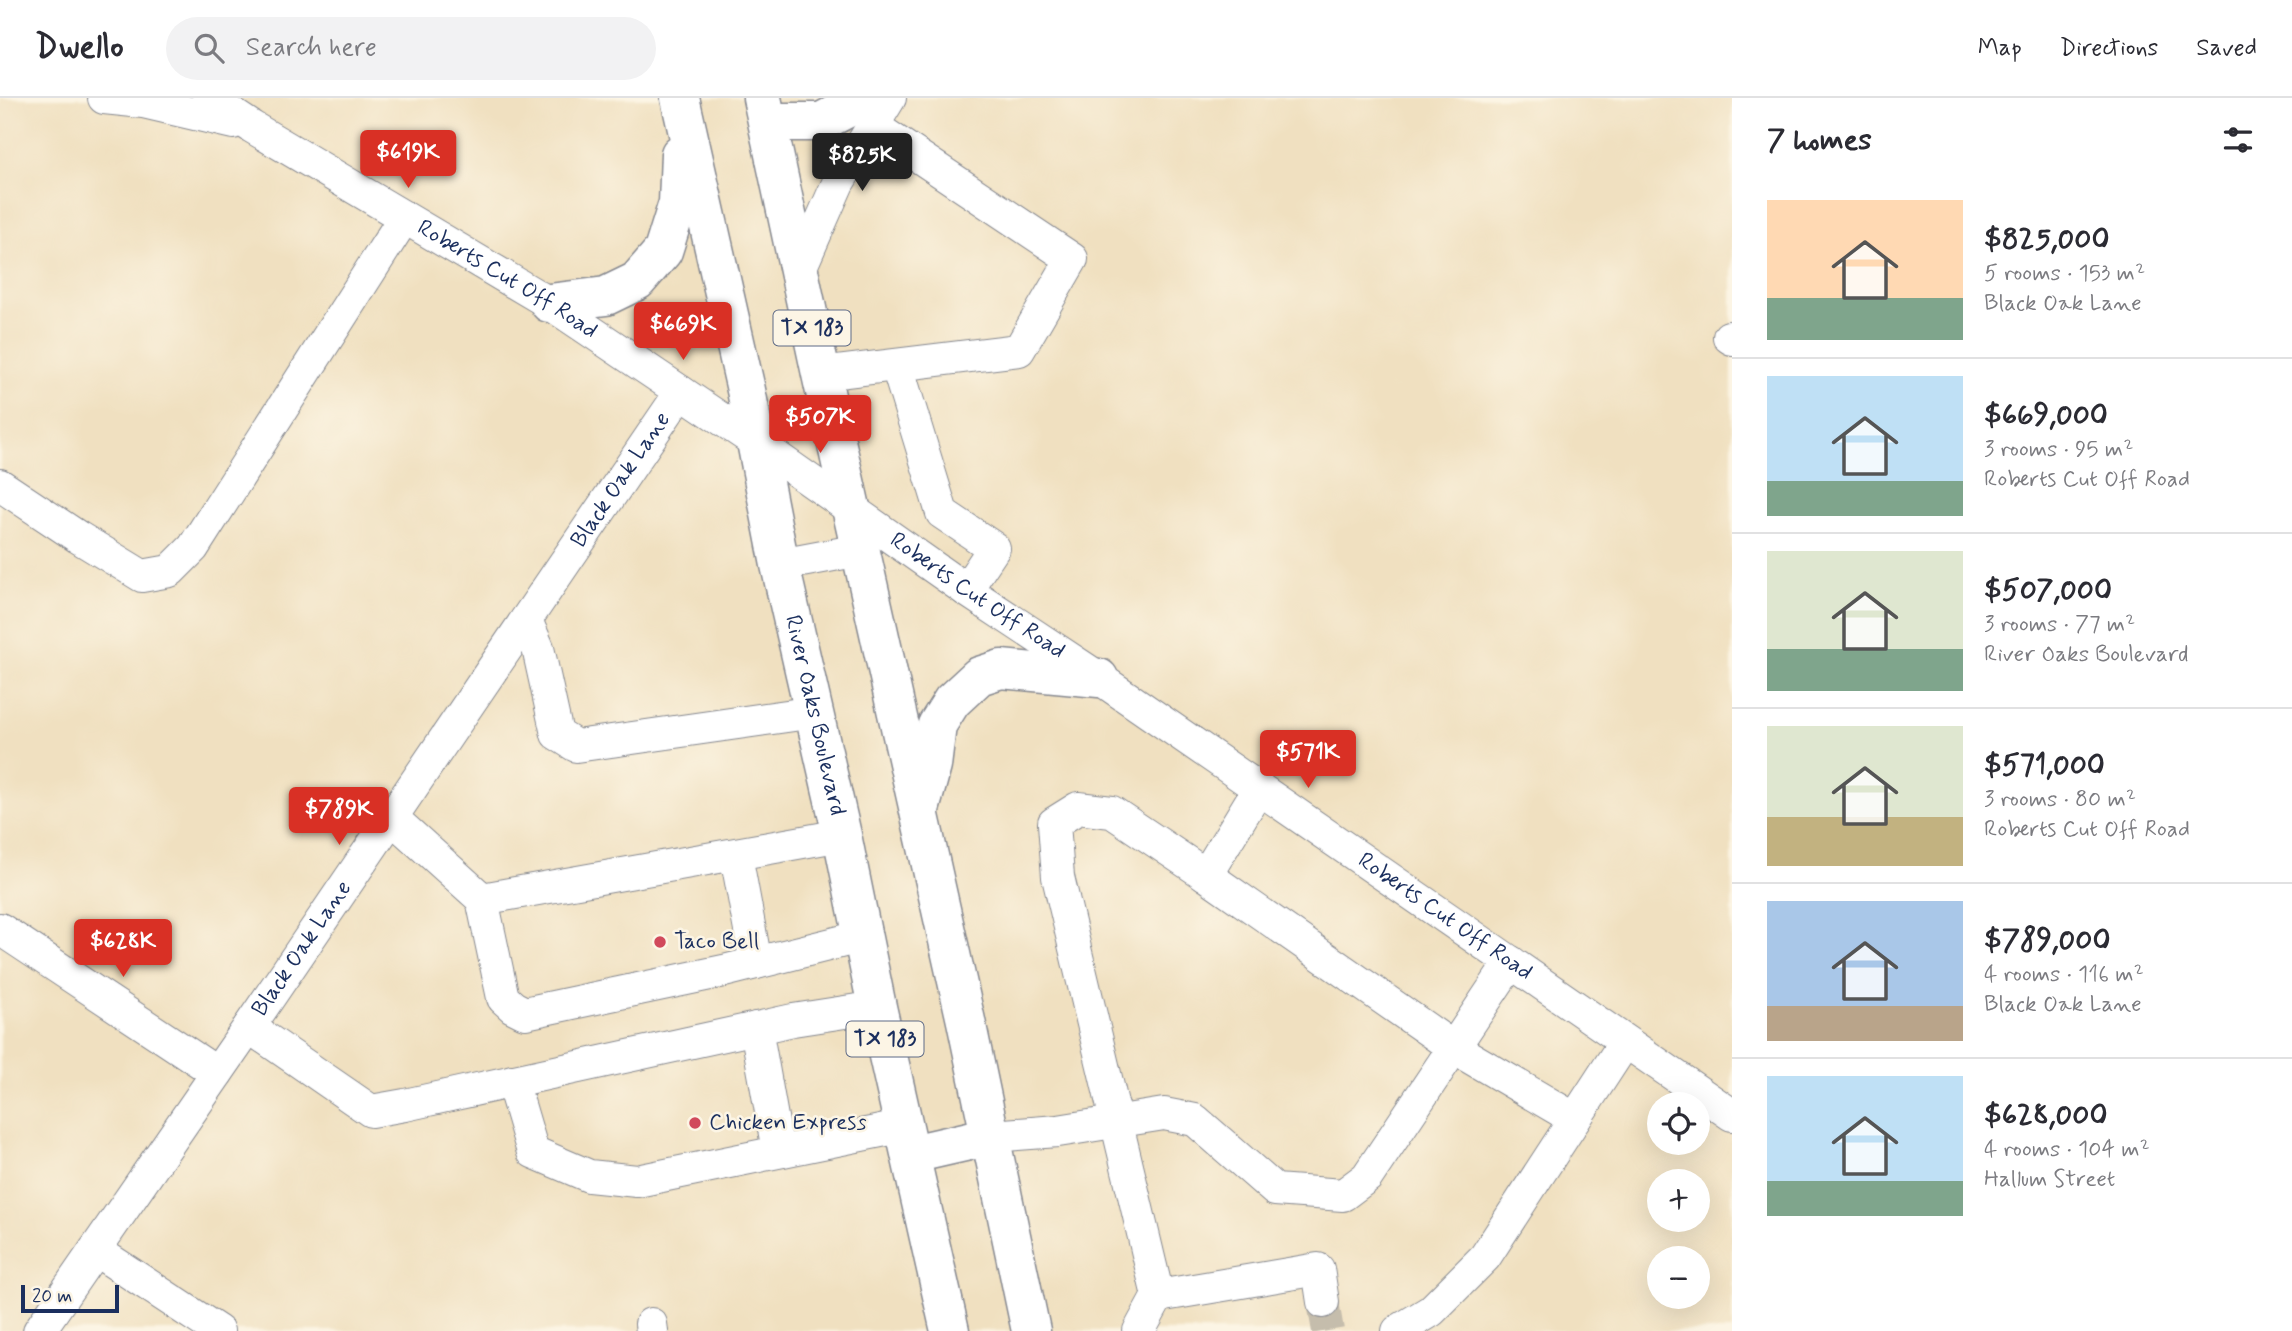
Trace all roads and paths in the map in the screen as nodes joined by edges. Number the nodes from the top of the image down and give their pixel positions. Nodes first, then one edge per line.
1 (104, 98) edge
2 (208, 98) edge
3 (890, 98) edge
4 (682, 102) edge
5 (765, 110) edge
6 (870, 112) edge
7 (252, 127) junction
8 (404, 218) junction
9 (800, 269) junction
10 (549, 303) junction
11 (897, 366) junction
12 (821, 374) junction
13 (681, 392) junction
14 (757, 443) junction
15 (0, 485) edge
16 (852, 510) junction
17 (860, 550) junction
18 (780, 565) junction
19 (967, 590) junction
20 (526, 620) junction
21 (1099, 678) junction
22 (815, 712) junction
23 (1259, 788) junction
24 (919, 815) junction
25 (391, 817) junction
26 (842, 835) junction
27 (736, 855) junction
28 (1206, 875) junction
29 (482, 899) junction
30 (0, 929) edge
31 (864, 936) junction
32 (1511, 962) junction
33 (756, 963) junction
34 (877, 1007) junction
35 (249, 1027) junction
36 (756, 1028) junction
37 (1625, 1042) junction
38 (1454, 1048) junction
39 (217, 1073) junction
40 (512, 1081) junction
41 (1732, 1115) edge
42 (1575, 1119) junction
43 (1116, 1122) junction
44 (991, 1136) junction
45 (909, 1140) junction
46 (778, 1151) junction
47 (95, 1250) junction
48 (1158, 1296) junction
49 (1323, 1302) tunnel mouth
50 (38, 1331) edge
51 (218, 1331) edge
52 (950, 1331) edge
53 (1031, 1331) edge
54 (1139, 1331) edge
55 (1398, 1331) edge

1 - 7 street
2 - 7 street, Roberts Cut Off Road
3 - 6 street
4 - 10 main road
4 - 14 main road, River Oaks Boulevard / TX 183
5 - 6 main road
5 - 9 main road, TX 183
6 - 9 street
6 - 11 street
7 - 8 street, Roberts Cut Off Road
8 - 10 street, Roberts Cut Off Road
8 - 15 street
9 - 12 main road, TX 183
10 - 13 street, Roberts Cut Off Road
11 - 12 street
11 - 19 street
12 - 16 main road, TX 183
13 - 14 street, Roberts Cut Off Road
13 - 20 street, Black Oak Lane
14 - 16 street, Roberts Cut Off Road
14 - 18 main road, River Oaks Boulevard / TX 183
16 - 17 main road, TX 183
16 - 19 street, Roberts Cut Off Road
17 - 18 street
17 - 24 main road, TX 183
18 - 22 main road, River Oaks Boulevard / TX 183
19 - 21 street, Roberts Cut Off Road
20 - 22 street
20 - 25 street, Black Oak Lane
21 - 23 street, Roberts Cut Off Road
21 - 24 main road
22 - 26 main road, River Oaks Boulevard / TX 183
23 - 28 street
23 - 32 street, Roberts Cut Off Road
24 - 44 main road, TX 183
25 - 29 street
25 - 35 street, Black Oak Lane
26 - 27 street
26 - 31 main road, River Oaks Boulevard / TX 183
27 - 29 street
27 - 33 street
28 - 38 street
28 - 43 street
29 - 33 street
30 - 39 street
31 - 33 street
31 - 34 main road, River Oaks Boulevard / TX 183
32 - 37 street, Roberts Cut Off Road
32 - 38 street
34 - 36 street
34 - 45 main road, River Oaks Boulevard / TX 183
35 - 39 street, Black Oak Lane
35 - 40 street
36 - 40 street
36 - 46 street
37 - 41 street, Roberts Cut Off Road
37 - 42 street
38 - 42 street
38 - 43 street
39 - 47 street, Black Oak Lane
40 - 46 street
42 - 55 street
43 - 44 street
43 - 48 street
44 - 45 main road
44 - 53 main road, TX 183
45 - 46 street
45 - 52 main road, River Oaks Boulevard / TX 183
47 - 50 street, Black Oak Lane
47 - 51 street
48 - 49 street
48 - 54 street

